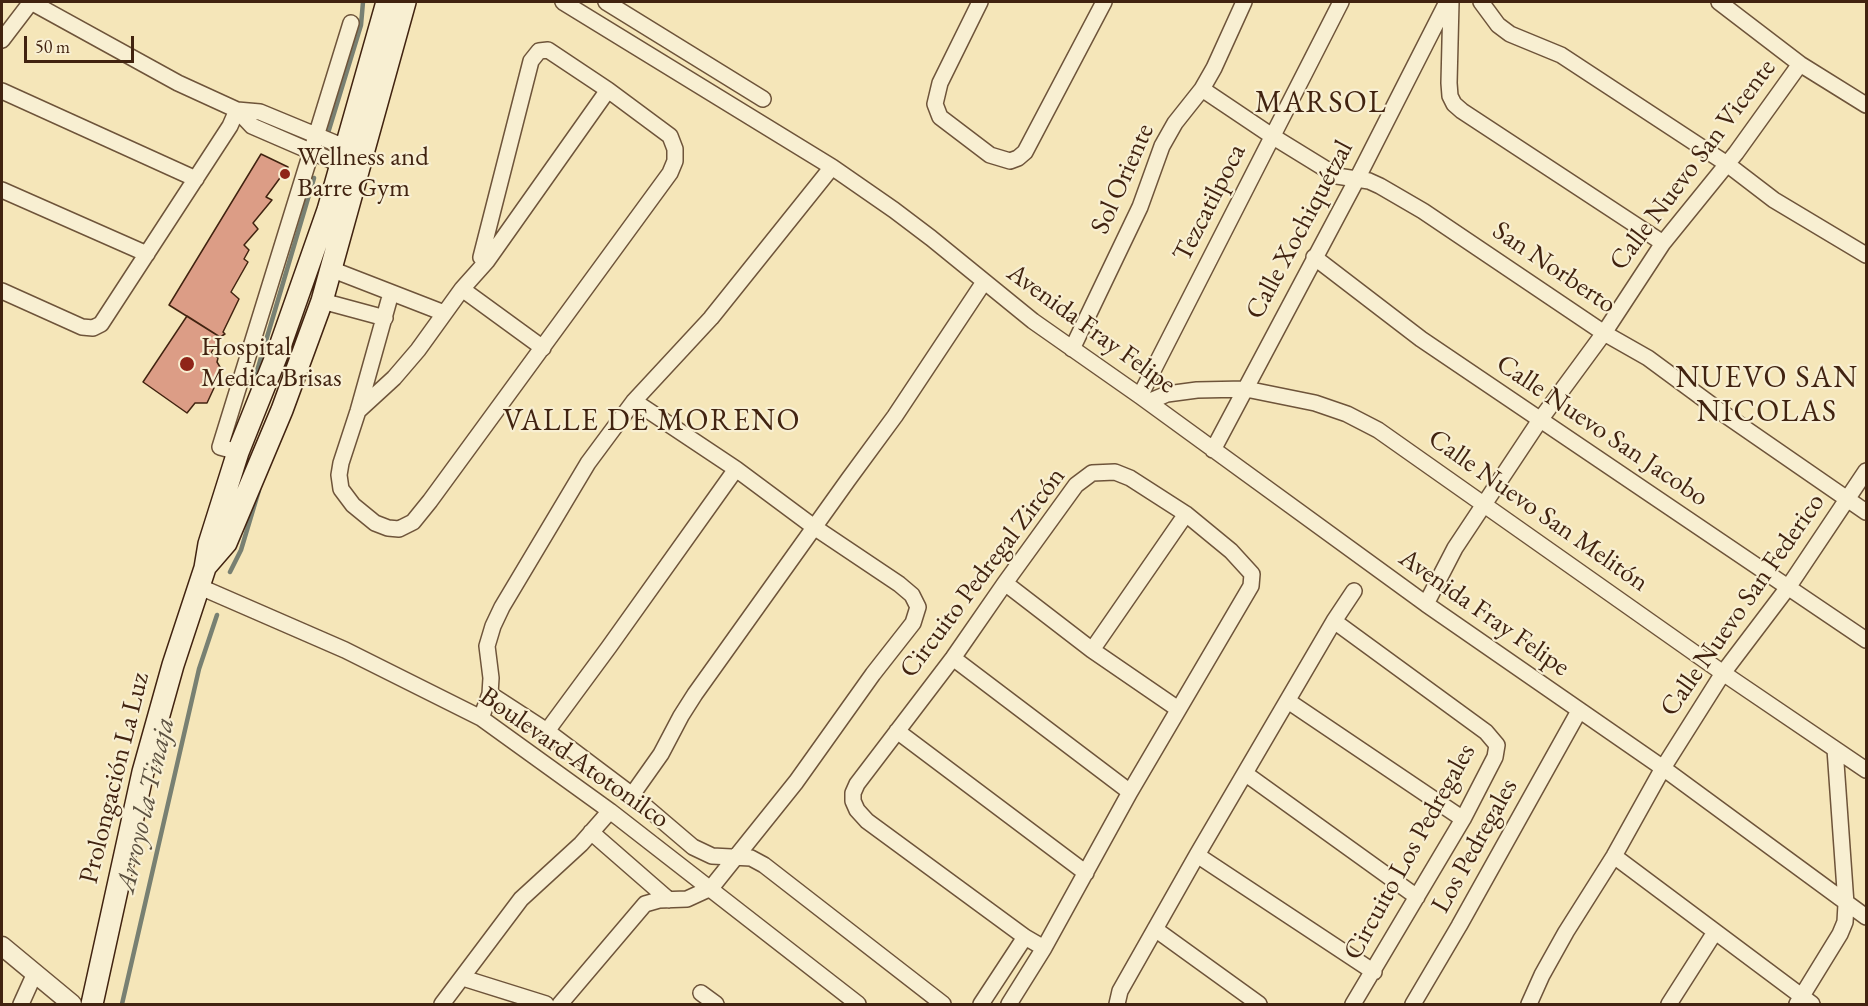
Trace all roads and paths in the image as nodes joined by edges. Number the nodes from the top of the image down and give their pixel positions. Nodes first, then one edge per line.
1 (31, 2) edge
2 (387, 2) edge
3 (405, 2) edge
4 (563, 2) edge
5 (606, 2) edge
6 (980, 2) edge
7 (1104, 2) edge
8 (1244, 2) edge
9 (1341, 2) edge
10 (1449, 2) edge
11 (1481, 2) edge
12 (1719, 2) edge
13 (351, 23) dead end
14 (2, 40) edge
15 (1800, 64) junction
16 (1202, 89) junction
17 (608, 90) junction
18 (2, 92) edge
19 (762, 99) dead end
20 (1866, 105) edge
21 (237, 110) junction
22 (316, 136) junction
23 (1272, 136) junction
24 (311, 152) junction
25 (344, 157) junction
26 (1727, 164) junction
27 (832, 167) junction
28 (196, 179) junction
29 (1357, 179) junction
30 (2, 190) edge
31 (1663, 243) junction
32 (147, 254) junction
33 (1866, 255) edge
34 (1314, 257) junction
35 (487, 261) junction
36 (332, 268) junction
37 (984, 282) junction
38 (462, 289) junction
39 (2, 291) edge
40 (391, 293) junction
41 (322, 301) junction
42 (444, 313) junction
43 (385, 318) junction
44 (1604, 333) junction
45 (543, 348) junction
46 (1072, 349) junction
47 (1246, 389) junction
48 (1144, 399) junction
49 (634, 402) junction
50 (358, 411) junction
51 (1540, 420) junction
52 (1213, 450) junction
53 (238, 452) junction
54 (736, 470) junction
55 (1866, 471) edge
56 (1847, 500) junction
57 (1485, 503) junction
58 (1866, 512) edge
59 (1186, 514) junction
60 (814, 527) junction
61 (201, 577) junction
62 (1005, 583) junction
63 (1789, 586) junction
64 (1354, 591) dead end
65 (1426, 604) junction
66 (1334, 621) junction
67 (1866, 640) edge
68 (1092, 650) junction
69 (953, 657) junction
70 (1723, 672) junction
71 (490, 694) junction
72 (1288, 701) junction
73 (1178, 710) junction
74 (1579, 711) junction
75 (481, 718) junction
76 (547, 731) junction
77 (897, 731) junction
78 (1835, 749) junction
79 (1663, 768) junction
80 (1866, 770) edge
81 (1246, 774) junction
82 (1130, 792) junction
83 (632, 795) junction
84 (610, 811) junction
85 (1463, 819) junction
86 (591, 832) junction
87 (1197, 855) junction
88 (1614, 856) junction
89 (736, 857) junction
90 (1086, 873) junction
91 (711, 888) junction
92 (1417, 897) junction
93 (669, 900) junction
94 (1846, 904) junction
95 (1866, 917) edge
96 (1155, 929) junction
97 (1715, 932) junction
98 (1025, 937) junction
99 (2, 946) edge
100 (1044, 948) junction
101 (1374, 972) junction
102 (35, 973) junction
103 (463, 978) junction
104 (701, 993) dead end
105 (1803, 1002) edge
106 (21, 1005) edge
107 (72, 1005) edge
108 (92, 1005) edge
109 (442, 1005) edge
110 (546, 1005) edge
111 (560, 1005) edge
112 (716, 1005) edge
113 (858, 1005) edge
114 (943, 1005) edge
115 (981, 1005) edge
116 (1009, 1005) edge
117 (1118, 1005) edge
118 (1259, 1005) edge
119 (1353, 1005) edge
120 (1413, 1005) edge
121 (1529, 1005) edge
122 (1669, 1005) edge

1 - 14 street
1 - 21 street
2 - 25 main road, Prolongación La Luz
3 - 36 main road, Prolongación La Luz
4 - 27 street, Avenida Fray Felipe
5 - 19 street
6 - 7 street
8 - 16 street, Sol Oriente
9 - 23 street, Tezcatilpoca
10 - 29 street, Calle Xochiquétzal
10 - 31 street
11 - 26 street
12 - 15 street
13 - 22 street
15 - 20 street
15 - 26 street, Calle Nuevo San Vicente
16 - 23 street, San Norberto
16 - 46 street, Sol Oriente
17 - 35 street
17 - 35 street
17 - 45 street
18 - 28 street
21 - 22 street
21 - 24 street
21 - 28 street
22 - 24 street
22 - 25 street
23 - 29 street, San Norberto
23 - 48 street, Tezcatilpoca
24 - 25 street
24 - 53 street
25 - 53 main road, Prolongación La Luz
26 - 31 street, Calle Nuevo San Vicente
26 - 33 street
27 - 37 street, Avenida Fray Felipe
27 - 49 street
28 - 32 street
29 - 34 street, Calle Xochiquétzal
29 - 44 street, San Norberto
30 - 32 street
31 - 44 street, Calle Nuevo San Vicente
32 - 39 street
34 - 47 street, Calle Xochiquétzal
34 - 51 street, Calle Nuevo San Jacobo
35 - 38 street
36 - 40 street
36 - 41 main road, Prolongación La Luz
37 - 46 street, Avenida Fray Felipe
37 - 60 street
38 - 42 street
38 - 45 street
40 - 42 street
40 - 43 street
41 - 43 street
41 - 61 main road, Prolongación La Luz
42 - 50 street
43 - 50 street
44 - 51 street, Calle Nuevo San Vicente
44 - 56 street, San Norberto
45 - 50 street
46 - 48 street, Avenida Fray Felipe
47 - 48 street, Calle Nuevo San Melitón
47 - 52 street, Calle Xochiquétzal
47 - 57 street, Calle Nuevo San Melitón
48 - 52 street, Avenida Fray Felipe
49 - 54 street
49 - 71 street
51 - 57 street, Calle Nuevo San Vicente
51 - 63 street, Calle Nuevo San Jacobo
52 - 65 street, Avenida Fray Felipe
53 - 61 main road, Prolongación La Luz
54 - 60 street
54 - 76 street
55 - 56 street, Calle Nuevo San Federico
56 - 58 street, San Norberto
56 - 63 street, Calle Nuevo San Federico
57 - 65 street, Calle Nuevo San Vicente
57 - 70 street, Calle Nuevo San Melitón
59 - 62 street, Circuito Pedregal Zircón
59 - 68 street
59 - 73 street, Circuito Pedregal Zircón
60 - 83 street
60 - 89 street
61 - 75 street, Boulevard Atotonilco
61 - 108 main road, Prolongación La Luz
62 - 68 street
62 - 69 street, Circuito Pedregal Zircón
63 - 67 street, Calle Nuevo San Jacobo
63 - 70 street, Calle Nuevo San Federico
64 - 66 street
65 - 74 street, Avenida Fray Felipe
66 - 72 street
66 - 85 street, Circuito Los Pedregales
68 - 73 street
69 - 77 street, Circuito Pedregal Zircón
69 - 82 street
70 - 78 street, Calle Nuevo San Melitón
70 - 79 street, Calle Nuevo San Federico
71 - 75 street
71 - 76 street
72 - 81 street
72 - 85 street
73 - 82 street, Circuito Pedregal Zircón
74 - 79 street, Avenida Fray Felipe
74 - 120 street, Los Pedregales
75 - 84 street, Boulevard Atotonilco
76 - 83 street
77 - 90 street
77 - 98 street, Circuito Pedregal Zircón
78 - 80 street, Calle Nuevo San Melitón
78 - 94 street
79 - 88 street, Calle Nuevo San Federico
79 - 94 street, Avenida Fray Felipe
81 - 87 street
81 - 92 street
82 - 90 street, Circuito Pedregal Zircón
83 - 89 street
84 - 86 street
84 - 91 street, Boulevard Atotonilco
85 - 92 street, Circuito Los Pedregales
86 - 93 street
86 - 103 street
87 - 96 street
87 - 101 street
88 - 97 street
88 - 121 street, Calle Nuevo San Federico
89 - 91 street
89 - 114 street
90 - 100 street, Circuito Pedregal Zircón
91 - 93 street
91 - 113 street, Boulevard Atotonilco
92 - 101 street, Circuito Los Pedregales
93 - 111 street
94 - 95 street, Avenida Fray Felipe
94 - 105 street
96 - 117 street
96 - 118 street
97 - 105 street
97 - 122 street
98 - 100 street, Circuito Pedregal Zircón
98 - 115 street
99 - 102 street
100 - 116 street, Circuito Pedregal Zircón
101 - 119 street, Circuito Los Pedregales
102 - 106 street
102 - 107 street
103 - 109 street
103 - 110 street
104 - 112 street

